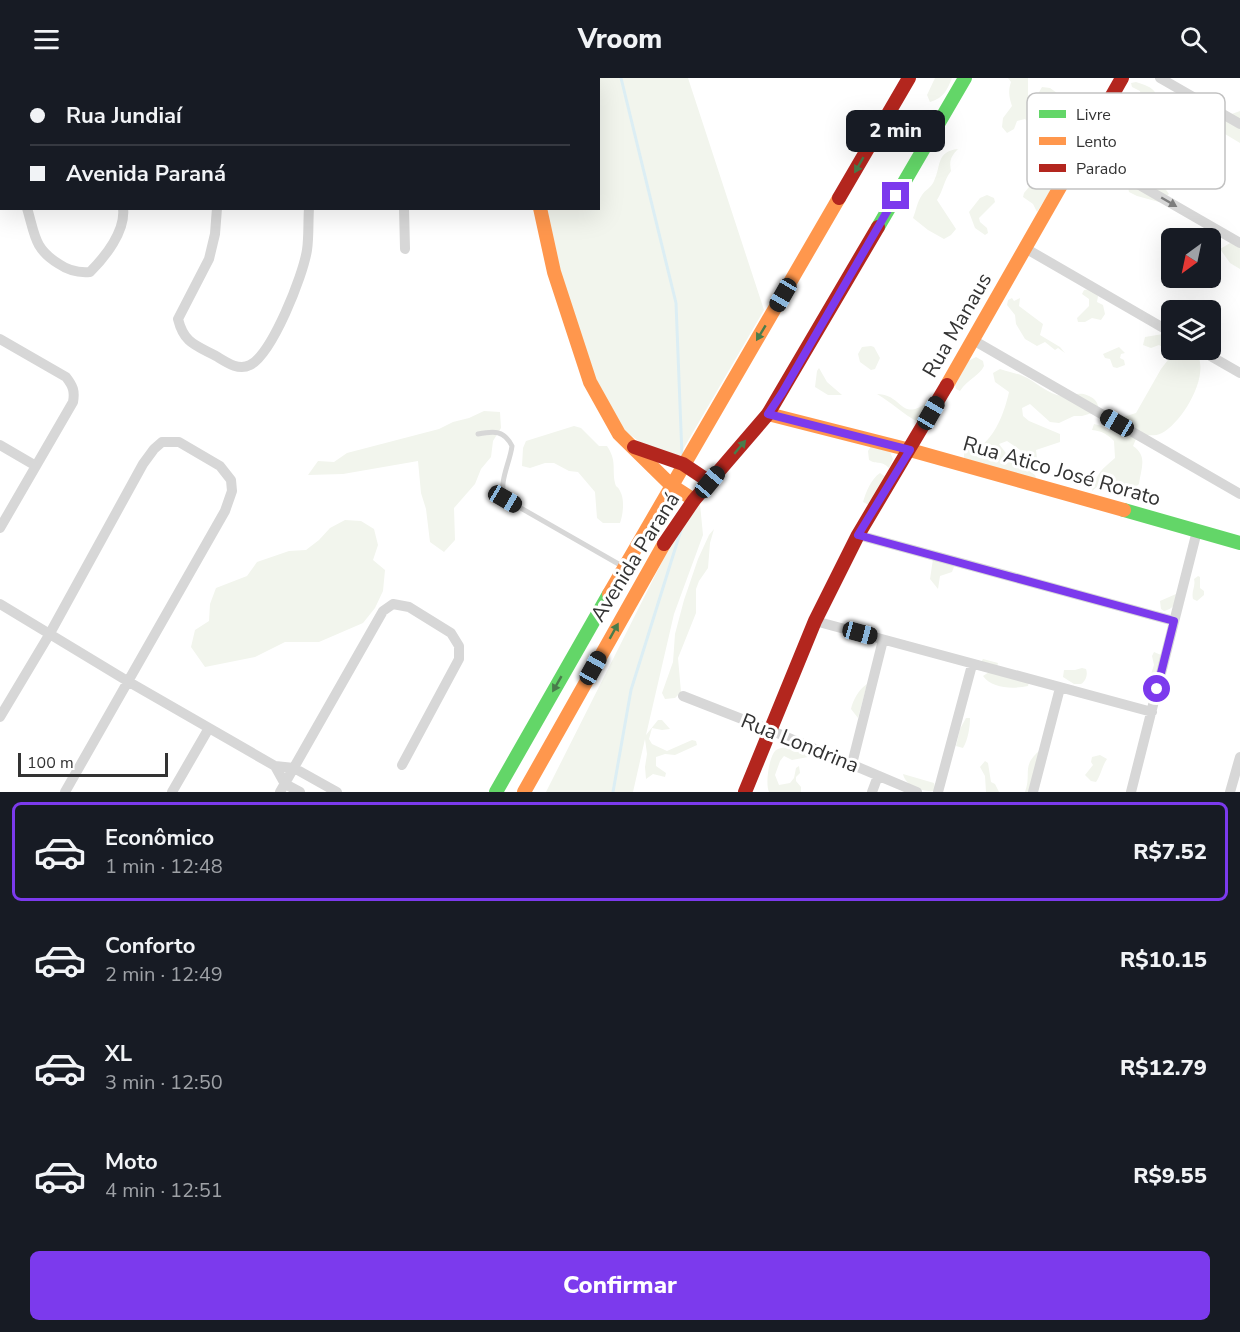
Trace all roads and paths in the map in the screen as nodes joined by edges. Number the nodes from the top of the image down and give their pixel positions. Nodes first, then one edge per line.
1 (909, 78) edge
2 (965, 78) edge
3 (1122, 78) edge
4 (1160, 78) edge
5 (1114, 93) edge
6 (1186, 93) edge
7 (1225, 115) edge
8 (1240, 124) edge
9 (1060, 189) edge
10 (1146, 189) edge
11 (28, 210) edge
12 (123, 210) edge
13 (217, 210) edge
14 (309, 210) edge
15 (404, 210) edge
16 (540, 210) edge
17 (1240, 243) edge
18 (1025, 248) junction
19 (405, 249) dead end
20 (1161, 327) edge
21 (0, 339) edge
22 (973, 340) junction
23 (1217, 360) edge
24 (1240, 373) edge
25 (768, 414) junction
26 (478, 434) dead end
27 (0, 445) edge
28 (631, 447) junction
29 (910, 450) junction
30 (683, 464) junction
31 (36, 466) junction
32 (710, 482) junction
33 (671, 485) junction
34 (1240, 494) edge
35 (692, 504) junction
36 (0, 528) edge
37 (1197, 531) junction
38 (858, 535) junction
39 (1240, 543) edge
40 (624, 567) junction
41 (0, 604) edge
42 (815, 621) junction
43 (1174, 621) junction
44 (49, 635) junction
45 (883, 639) junction
46 (972, 665) junction
47 (129, 682) junction
48 (1060, 688) junction
49 (683, 696) dead end
50 (1152, 712) junction
51 (0, 717) edge
52 (209, 728) junction
53 (770, 730) junction
54 (1240, 757) edge
55 (852, 764) junction
56 (402, 765) dead end
57 (275, 766) junction
58 (294, 768) junction
59 (878, 776) junction
60 (282, 788) edge
61 (65, 792) edge
62 (172, 792) edge
63 (300, 792) edge
64 (337, 792) edge
65 (496, 792) edge
66 (524, 792) edge
67 (745, 792) edge
68 (872, 792) edge
69 (917, 792) edge
70 (938, 792) edge
71 (1033, 792) edge
72 (1131, 792) edge
73 (1230, 792) edge

1 -> 30 street, Avenida Paraná
2 - 25 street, Avenida Paraná
3 - 5 street, Rua Manaus
4 - 6 street
7 - 8 street
9 - 18 street, Rua Manaus
10 -> 17 street
11 - 12 street
13 - 14 street
15 - 19 street
16 - 28 street
18 - 20 street
18 - 22 street, Rua Manaus
21 - 31 street
22 - 29 street, Rua Manaus
22 - 34 street
23 - 24 street
25 - 29 street, Rua Atico José Rorato
32 -> 25 street, Avenida Paraná
26 - 40 lane
27 - 31 street
28 - 30 street
28 - 33 street
29 - 37 street, Rua Atico José Rorato
29 - 38 street, Rua Manaus
30 - 32 street
30 - 33 street, Avenida Paraná
31 - 36 street
32 - 35 street, Avenida Paraná
33 - 35 street
33 - 40 street, Avenida Paraná
66 -> 35 street, Avenida Paraná
37 - 39 street, Rua Atico José Rorato
37 - 43 street
38 - 42 street, Rua Manaus
38 - 43 street
40 -> 65 street, Avenida Paraná
41 - 44 street
42 - 45 street
42 - 53 street, Rua Manaus
43 - 50 street
44 - 47 street
44 - 47 street
44 - 51 street
45 - 46 street
45 - 55 street
46 - 48 street
46 - 70 street
47 - 52 street
47 - 61 street
48 - 50 street
48 - 71 street
49 - 53 street, Rua Londrina
50 - 72 street
52 - 57 street
52 - 62 street
53 - 55 street, Rua Londrina
53 - 67 street, Rua Manaus
54 - 73 street
55 - 59 street, Rua Londrina
56 - 58 street
57 - 58 street
57 - 60 street
58 - 60 street
58 - 64 street
59 - 68 street
59 - 69 street, Rua Londrina
60 - 63 street

